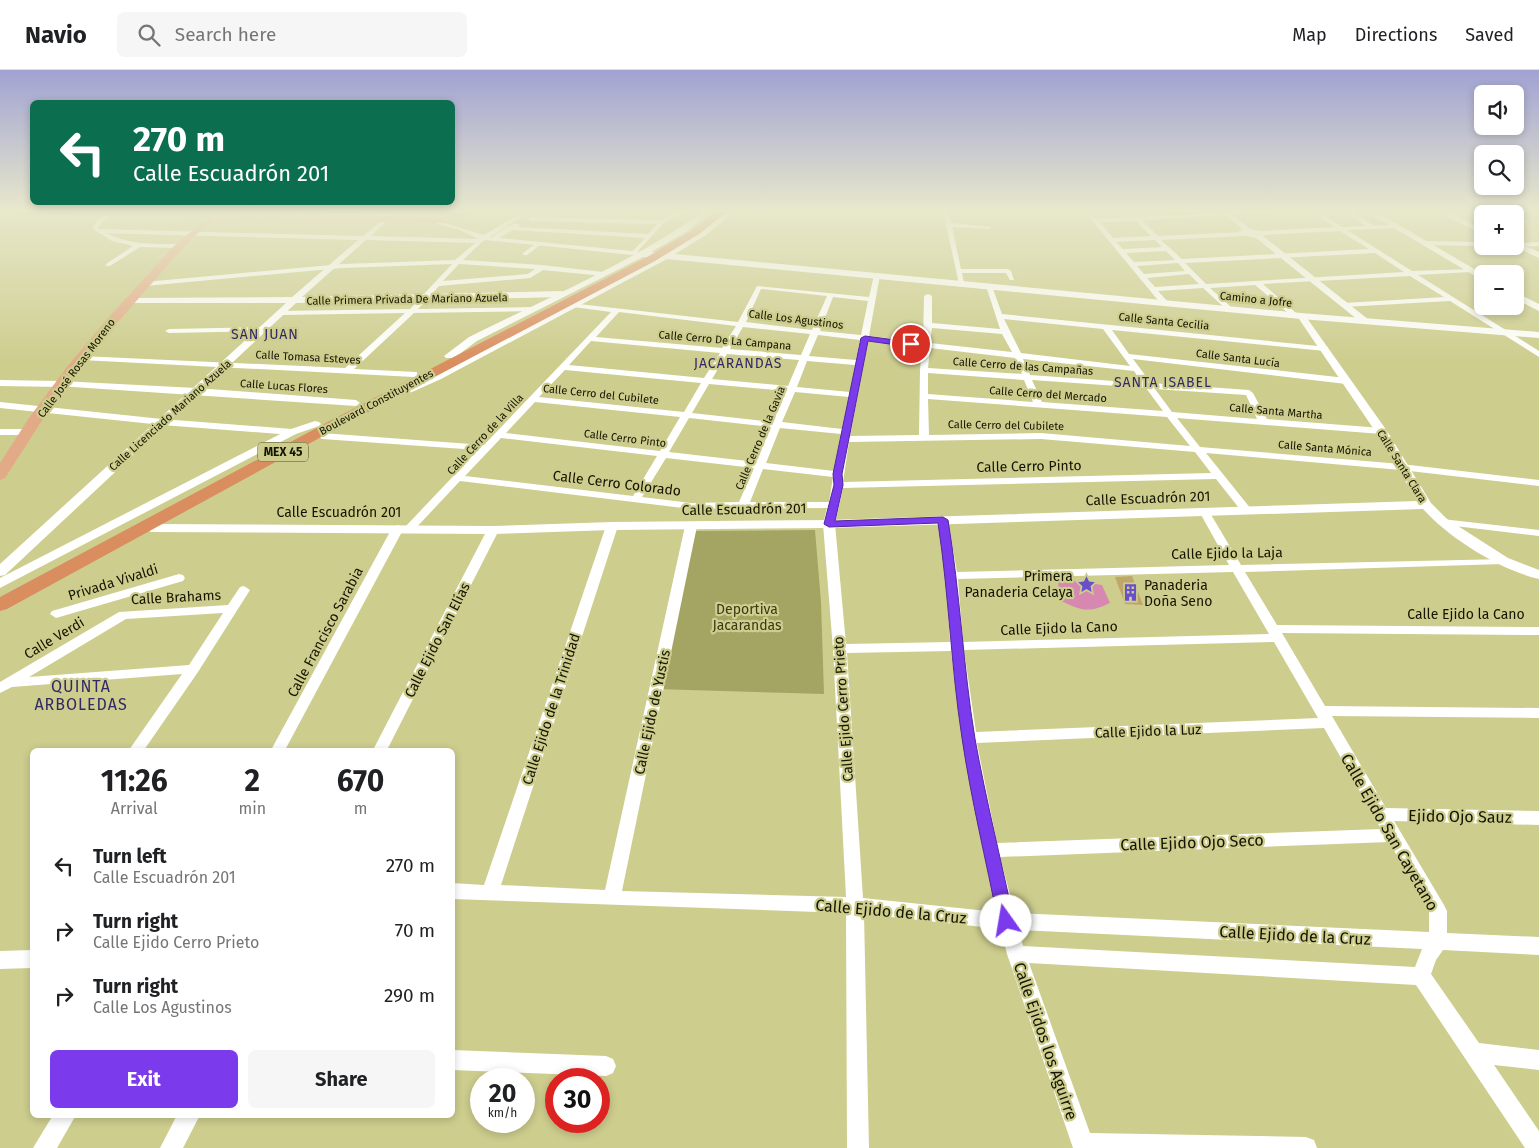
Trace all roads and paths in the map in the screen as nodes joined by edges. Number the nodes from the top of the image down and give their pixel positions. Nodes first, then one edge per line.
1 (114, 261) edge
2 (165, 261) edge
3 (337, 261) edge
4 (625, 261) edge
5 (636, 261) edge
6 (645, 261) edge
7 (656, 261) edge
8 (725, 261) edge
9 (956, 261) edge
10 (1130, 261) edge
11 (1164, 261) edge
12 (1181, 261) edge
13 (1289, 261) edge
14 (1392, 261) edge
15 (1456, 261) edge
16 (457, 262) junction
17 (1132, 264) junction
18 (108, 265) dead end
19 (1004, 265) dead end
20 (617, 266) junction
21 (542, 267) junction
22 (328, 269) junction
23 (572, 270) junction
24 (1470, 270) junction
25 (638, 271) junction
26 (958, 271) junction
27 (982, 271) junction
28 (1192, 272) junction
29 (1474, 272) edge
30 (603, 274) junction
31 (1412, 274) junction
32 (877, 275) junction
33 (1142, 276) junction
34 (563, 277) dead end
35 (1012, 279) dead end
36 (1311, 279) junction
37 (961, 283) junction
38 (986, 283) junction
39 (1257, 283) junction
40 (145, 284) junction
41 (436, 284) junction
42 (1204, 286) junction
43 (1153, 289) junction
44 (831, 294) junction
45 (928, 296) dead end
46 (426, 297) junction
47 (871, 298) junction
48 (1450, 299) junction
49 (130, 300) junction
50 (294, 300) junction
51 (1524, 300) edge
52 (566, 301) junction
53 (1165, 303) junction
54 (1344, 305) junction
55 (534, 308) junction
56 (1227, 308) junction
57 (1539, 308) edge
58 (617, 310) junction
59 (412, 311) junction
60 (281, 313) junction
61 (1000, 316) junction
62 (1297, 316) junction
63 (1366, 322) junction
64 (741, 324) junction
65 (928, 325) junction
66 (1105, 326) junction
67 (263, 329) junction
68 (169, 332) dead end
69 (1005, 332) junction
70 (1504, 332) junction
71 (816, 333) junction
72 (1539, 335) edge
73 (865, 338) junction
74 (590, 339) junction
75 (926, 346) junction
76 (1325, 349) junction
77 (726, 352) junction
78 (1539, 355) edge
79 (450, 356) junction
80 (1018, 356) junction
81 (1127, 356) junction
82 (81, 358) junction
83 (805, 358) junction
84 (859, 363) junction
85 (225, 364) junction
86 (563, 367) junction
87 (1136, 369) junction
88 (348, 370) junction
89 (924, 370) junction
90 (414, 374) junction
91 (1027, 378) junction
92 (1346, 381) junction
93 (707, 382) junction
94 (0, 383) edge
95 (61, 384) junction
96 (1149, 387) junction
97 (792, 389) junction
98 (196, 391) junction
99 (852, 395) junction
100 (926, 396) junction
101 (534, 399) junction
102 (356, 403) junction
103 (0, 405) edge
104 (1039, 406) junction
105 (43, 410) junction
106 (1169, 414) junction
107 (686, 415) junction
108 (162, 422) junction
109 (1263, 422) junction
110 (777, 425) junction
111 (323, 429) junction
112 (1380, 431) junction
113 (0, 432) edge
114 (28, 432) junction
115 (292, 432) junction
116 (500, 436) junction
117 (845, 436) junction
118 (924, 437) junction
119 (488, 448) junction
120 (1198, 449) junction
121 (662, 455) junction
122 (758, 466) junction
123 (1401, 467) junction
124 (2, 469) edge
125 (1220, 476) junction
126 (459, 478) junction
127 (838, 480) junction
128 (1539, 483) edge
129 (636, 499) junction
130 (832, 505) junction
131 (1426, 505) junction
132 (743, 506) junction
133 (1246, 511) junction
134 (1205, 513) junction
135 (943, 520) junction
136 (1442, 522) junction
137 (829, 524) junction
138 (612, 526) junction
139 (691, 526) junction
140 (151, 528) junction
141 (404, 528) junction
142 (493, 530) junction
143 (1539, 533) edge
144 (1503, 561) junction
145 (1238, 568) junction
146 (1539, 575) edge
147 (952, 576) junction
148 (2, 578) edge
149 (179, 578) dead end
150 (244, 590) dead end
151 (0, 596) edge
152 (119, 596) junction
153 (0, 604) edge
154 (231, 609) junction
155 (0, 610) edge
156 (56, 614) dead end
157 (124, 615) junction
158 (1539, 631) edge
159 (1276, 634) junction
160 (957, 647) junction
161 (840, 649) junction
162 (193, 669) junction
163 (5, 686) edge
164 (1539, 713) edge
165 (1324, 717) junction
166 (969, 738) junction
167 (137, 748) edge
168 (279, 748) edge
169 (381, 748) edge
170 (1380, 814) junction
171 (1539, 818) edge
172 (1393, 835) junction
173 (990, 850) junction
174 (455, 891) edge
175 (490, 891) junction
176 (612, 898) junction
177 (855, 905) junction
178 (1006, 921) junction
179 (1438, 942) junction
180 (1539, 946) edge
181 (1016, 954) junction
182 (30, 958) edge
183 (0, 960) edge
184 (1421, 976) junction
185 (1475, 1054) junction
186 (455, 1060) edge
187 (1539, 1060) edge
188 (606, 1066) dead end
189 (63, 1118) edge
190 (187, 1118) edge
191 (1083, 1146) edge
192 (44, 1148) edge
193 (172, 1148) edge
194 (858, 1148) edge
195 (1306, 1148) edge
196 (1538, 1148) edge

1 - 18 street
2 - 40 main road, Calle José Rosas Moreno
3 - 22 street, Calle Licenciado Mariano Azuela
4 - 20 main road
5 - 52 highway, Boulevard Constituyentes / MEX 45
6 - 52 highway, Boulevard Constituyentes / MEX 45
7 - 25 main road
8 - 32 main road, Camino a Jofre
9 - 26 street
10 - 17 street
11 - 17 street
12 - 28 street
13 - 36 street
14 - 31 street
15 - 24 main road
16 - 21 street
16 - 22 street
16 - 41 street
17 - 33 street
19 - 27 street
20 - 25 street
20 - 30 main road
21 - 23 street
21 - 41 street
22 - 40 street
22 - 50 street, Calle Licenciado Mariano Azuela
23 - 30 street
23 - 34 street
24 - 29 main road
24 - 31 street
25 - 52 main road
26 - 27 street
26 - 37 street
27 - 35 street
27 - 38 street
28 - 33 street
28 - 42 street
30 - 52 main road
31 - 36 street
31 - 48 street
32 - 37 main road, Camino a Jofre
32 - 47 street, Calle Ejido Cerro Prieto
33 - 43 street
36 - 39 street
36 - 54 street
37 - 38 main road, Camino a Jofre
38 - 53 main road, Camino a Jofre
38 - 61 street
39 - 42 street
39 - 62 street
40 - 49 main road, Calle José Rosas Moreno
41 - 46 street
42 - 43 street
42 - 56 street
43 - 53 street
44 - 47 street
44 - 64 street
44 - 71 street, Calle Cerro de la Gavia
45 - 65 street
46 - 50 street
46 - 52 street
46 - 59 street
47 - 73 street, Calle Ejido Cerro Prieto
48 - 54 street
48 - 70 street
49 - 50 street
49 - 82 main road, Calle José Rosas Moreno
50 - 60 street, Calle Licenciado Mariano Azuela
51 - 57 main road
52 - 55 main road
52 - 58 street, Calle Los Agustinos
52 - 79 highway, Boulevard Constituyentes / MEX 45
52 - 111 highway, Boulevard Constituyentes / MEX 45
53 - 56 main road, Camino a Jofre
54 - 63 street
55 - 59 street, Calle Primera Privada De Mariano Azuela
55 - 79 main road
56 - 62 main road, Camino a Jofre
58 - 64 street, Calle Los Agustinos
58 - 74 street, Calle Cerro de la Villa
59 - 60 street, Calle Primera Privada De Mariano Azuela
59 - 88 street
60 - 67 street, Calle Licenciado Mariano Azuela
61 - 66 street, Calle Santa Cecilia
61 - 69 street
62 - 63 main road, Camino a Jofre
62 - 76 street, Calle Santa Clara
63 - 70 main road, Camino a Jofre
64 - 71 street, Calle Los Agustinos
64 - 77 street
65 - 69 street
65 - 75 street
66 - 76 street, Calle Santa Cecilia
66 - 81 street
67 - 68 street
67 - 85 street, Calle Licenciado Mariano Azuela
69 - 80 street
70 - 72 main road, Camino a Jofre
70 - 78 street
71 - 73 street, Calle Los Agustinos
71 - 83 street, Calle Cerro de la Gavia
73 - 75 street, Calle Los Agustinos
73 - 84 street, Calle Ejido Cerro Prieto
74 - 77 street, Calle Cerro De La Campana
74 - 86 street, Calle Cerro de la Villa
75 - 80 street, Calle Los Agustinos
75 - 89 street
76 - 92 street, Calle Santa Clara
77 - 83 street, Calle Cerro De La Campana
77 - 93 street
79 - 90 highway, Boulevard Constituyentes / MEX 45
80 - 87 street, Calle Los Agustinos
80 - 91 street
81 - 87 street
81 - 92 street, Calle Santa Lucía
82 - 85 street, Calle Tomasa Esteves
82 - 95 main road, Calle José Rosas Moreno
83 - 84 street, Calle Cerro De La Campana
83 - 97 street, Calle Cerro de la Gavia
84 - 99 street, Calle Ejido Cerro Prieto
85 - 88 street, Calle Tomasa Esteves
85 - 98 street, Calle Licenciado Mariano Azuela
86 - 93 street
86 - 101 street, Calle Cerro de la Villa
87 - 96 street
88 - 90 street, Calle Tomasa Esteves
89 - 91 street, Calle Cerro de las Campañas
89 - 100 street
90 - 102 highway, Boulevard Constituyentes / MEX 45
91 - 96 street, Calle Cerro de las Campañas
91 - 104 street
92 - 112 street, Calle Santa Clara
93 - 97 street
93 - 107 street
94 - 95 street
95 - 98 street, Calle Lucas Flores
95 - 105 main road, Calle José Rosas Moreno
96 - 106 street
96 - 109 street, Calle Cerro de las Campañas
97 - 99 street
97 - 110 street, Calle Cerro de la Gavia
98 - 102 street, Calle Lucas Flores
98 - 108 street, Calle Licenciado Mariano Azuela
99 - 117 street, Calle Ejido Cerro Prieto
100 - 104 street, Calle Cerro del Mercado
100 - 118 street
101 - 107 street, Calle Cerro del Cubilete
101 - 116 street, Calle Cerro de la Villa
102 - 111 highway, Boulevard Constituyentes / MEX 45
103 - 105 street
104 - 106 street, Calle Cerro del Mercado
105 - 108 street
105 - 114 main road, Calle José Rosas Moreno
106 - 109 street, Calle Santa Martha
106 - 120 street
107 - 110 street, Calle Cerro del Cubilete
107 - 121 street
108 - 115 street
108 - 148 street, Calle Licenciado Mariano Azuela
109 - 112 street, Calle Santa Martha
110 - 117 street, Calle Cerro del Cubilete
110 - 122 street, Calle Cerro de la Gavia
111 - 115 street
111 - 119 street
111 - 140 street
111 - 151 highway, Boulevard Constituyentes / MEX 45
111 - 153 highway, Boulevard Constituyentes / MEX 45
112 - 123 street, Calle Santa Clara
113 - 114 street
114 - 124 main road, Calle José Rosas Moreno
115 - 148 street
116 - 119 street, Calle Cerro de la Villa
116 - 121 street, Calle Cerro Pinto
117 - 118 street, Calle Cerro del Cubilete
117 - 127 street, Calle Ejido Cerro Prieto
118 - 120 street, Calle Cerro del Cubilete
119 - 126 street, Calle Cerro de la Villa
120 - 123 street, Calle Santa Mónica
120 - 125 street
121 - 122 street, Calle Cerro Pinto
121 - 129 street
122 - 127 street, Calle Cerro Pinto
122 - 132 street, Calle Cerro de la Gavia
123 - 128 street, Calle Santa Mónica
123 - 131 street, Calle Santa Clara
125 - 127 street, Calle Cerro Pinto
125 - 133 street
126 - 129 street, Calle Cerro Colorado
126 - 141 street, Calle Cerro de la Villa
127 - 130 street, Calle Ejido Cerro Prieto
129 - 132 street, Calle Cerro Colorado
130 - 132 street, Calle Cerro Colorado
130 - 137 street, Calle Ejido Cerro Prieto
131 - 133 street, Calle Escuadrón 201
131 - 136 street, Calle Santa Clara
133 - 134 street, Calle Escuadrón 201
134 - 135 street, Calle Escuadrón 201
134 - 145 street, Calle Ejido San Cayetano
135 - 137 street, Calle Escuadrón 201
135 - 147 street, Calle Ejidos los Aguirre
136 - 143 street
136 - 144 street, Calle Santa Clara
137 - 139 street, Calle Escuadrón 201
137 - 161 street, Calle Ejido Cerro Prieto
138 - 139 street, Calle Escuadrón 201
138 - 142 street, Calle Escuadrón 201
138 - 175 street, Calle Ejido de la Trinidad
139 - 176 street, Calle Ejido de Yustis
140 - 141 street, Calle Escuadrón 201
140 - 155 street
141 - 142 street, Calle Escuadrón 201
141 - 168 street, Calle Francisco Sarabia
142 - 169 street, Calle Ejido San Elías
144 - 145 street, Calle Ejido la Laja
144 - 146 street, Calle Santa Clara
145 - 147 street, Calle Ejido la Laja
145 - 159 street, Calle Ejido San Cayetano
147 - 160 street, Calle Ejidos los Aguirre
149 - 152 street, Privada Vivaldi
150 - 154 street
152 - 156 street, Privada Vivaldi
152 - 157 street
154 - 157 street, Calle Brahams
154 - 162 street
157 - 163 street, Calle Verdi
158 - 159 street, Calle Ejido la Cano
159 - 160 street, Calle Ejido la Cano
159 - 165 street, Calle Ejido San Cayetano
160 - 161 street, Calle Ejido la Cano
160 - 166 street, Calle Ejidos los Aguirre
161 - 177 street, Calle Ejido Cerro Prieto
162 - 163 street
162 - 167 street
164 - 165 street, Calle Ejido la Luz
165 - 166 street, Calle Ejido la Luz
165 - 170 street, Calle Ejido San Cayetano
166 - 173 street, Calle Ejidos los Aguirre
170 - 171 street, Ejido Ojo Sauz
170 - 172 street, Calle Ejido San Cayetano
172 - 173 street, Calle Ejido Ojo Seco
172 - 179 street, Calle Ejido San Cayetano
173 - 178 street, Calle Ejidos los Aguirre
174 - 175 street, Calle Ejido de la Cruz
175 - 176 street, Calle Ejido de la Cruz
176 - 177 street, Calle Ejido de la Cruz
177 - 178 street, Calle Ejido de la Cruz
177 - 194 street, Calle Ejido Cerro Prieto
178 - 179 street, Calle Ejido de la Cruz
178 - 181 street, Calle Ejidos los Aguirre
179 - 180 street, Calle Ejido de la Cruz
179 - 184 street
181 - 184 street
181 - 191 street, Calle Ejidos los Aguirre
182 - 183 street
184 - 185 street
185 - 187 street
185 - 196 street
186 - 188 street
189 - 192 street
190 - 193 street
191 - 195 street

